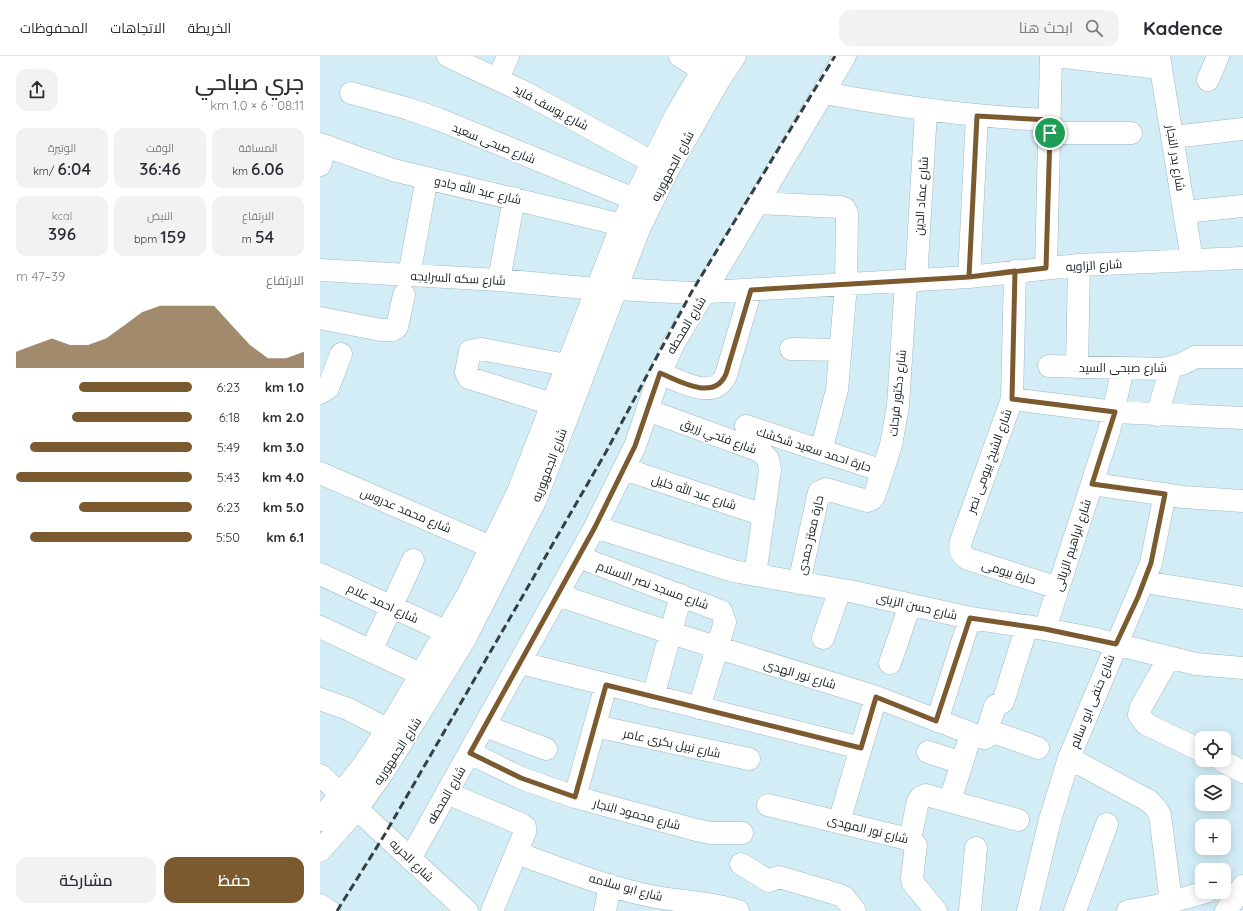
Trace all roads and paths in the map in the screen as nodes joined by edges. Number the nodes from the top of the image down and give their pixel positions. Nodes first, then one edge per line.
1 (508, 56) edge
2 (680, 56) edge
3 (735, 56) edge
4 (845, 56) edge
5 (1051, 56) edge
6 (1055, 56) edge
7 (1218, 56) edge
8 (453, 57) edge
9 (1160, 62) edge
10 (706, 63) edge
11 (498, 79) junction
12 (1208, 80) dead end
13 (351, 93) dead end
14 (824, 93) junction
15 (926, 111) junction
16 (977, 116) junction
17 (1050, 127) junction
18 (1243, 128) edge
19 (1131, 133) dead end
20 (1173, 138) junction
21 (322, 152) edge
22 (652, 162) junction
23 (427, 178) junction
24 (514, 198) junction
25 (634, 199) junction
26 (758, 203) junction
27 (1243, 206) edge
28 (1185, 212) junction
29 (630, 226) junction
30 (1243, 258) edge
31 (1192, 260) junction
32 (1079, 265) junction
33 (1046, 268) junction
34 (320, 270) edge
35 (1015, 271) junction
36 (969, 277) junction
37 (498, 280) junction
38 (911, 281) junction
39 (406, 285) junction
40 (846, 285) junction
41 (606, 288) junction
42 (751, 290) junction
43 (705, 292) junction
44 (320, 318) edge
45 (791, 349) dead end
46 (840, 350) junction
47 (341, 354) dead end
48 (1243, 357) edge
49 (566, 365) junction
50 (1049, 366) dead end
51 (1077, 367) junction
52 (1123, 368) junction
53 (1171, 368) junction
54 (660, 373) junction
55 (320, 394) edge
56 (1012, 399) junction
57 (552, 404) junction
58 (647, 410) junction
59 (1115, 412) junction
60 (1157, 415) junction
61 (1243, 418) edge
62 (746, 426) dead end
63 (821, 451) junction
64 (624, 469) junction
65 (883, 471) junction
66 (320, 473) edge
67 (1092, 484) junction
68 (1165, 494) junction
69 (870, 500) joint
70 (1243, 501) edge
71 (764, 514) junction
72 (595, 527) junction
73 (492, 548) junction
74 (962, 554) joint
75 (579, 557) junction
76 (413, 560) dead end
77 (320, 574) edge
78 (755, 575) junction
79 (1144, 582) junction
80 (799, 583) junction
81 (1058, 588) junction
82 (840, 590) junction
83 (558, 594) junction
84 (681, 595) junction
85 (1243, 598) edge
86 (910, 605) junction
87 (391, 606) junction
88 (970, 618) junction
89 (320, 627) edge
90 (1036, 627) junction
91 (447, 632) junction
92 (671, 634) junction
93 (823, 638) dead end
94 (1116, 644) junction
95 (718, 648) junction
96 (371, 651) junction
97 (1169, 658) junction
98 (521, 663) junction
99 (890, 663) dead end
100 (1243, 668) edge
101 (420, 674) junction
102 (606, 685) junction
103 (654, 697) junction
104 (876, 697) junction
105 (320, 699) edge
106 (699, 708) junction
107 (936, 721) junction
108 (485, 726) junction
109 (595, 726) junction
110 (387, 729) junction
111 (978, 736) junction
112 (861, 748) junction
113 (1038, 748) dead end
114 (1195, 748) edge
115 (546, 750) dead end
116 (928, 752) dead end
117 (470, 753) junction
118 (1069, 758) junction
119 (749, 759) dead end
120 (962, 763) junction
121 (1231, 764) edge
122 (1242, 769) edge
123 (320, 776) edge
124 (447, 793) junction
125 (575, 797) junction
126 (950, 801) junction
127 (349, 802) junction
128 (768, 805) dead end
129 (320, 820) edge
130 (1018, 820) dead end
131 (839, 822) junction
132 (1107, 824) dead end
133 (742, 833) dead end
134 (910, 839) junction
135 (976, 848) dead end
136 (320, 851) edge
137 (516, 853) junction
138 (410, 859) junction
139 (741, 864) dead end
140 (1243, 878) edge
141 (1231, 882) edge
142 (610, 885) junction
143 (1243, 886) edge
144 (1195, 895) edge
145 (1171, 902) junction
146 (320, 904) edge
147 (650, 904) edge
148 (329, 911) edge
149 (467, 911) edge
150 (492, 911) edge
151 (605, 911) edge
152 (738, 911) edge
153 (855, 911) edge
154 (936, 911) edge
155 (970, 911) edge
156 (1028, 911) edge
157 (1075, 911) edge
158 (1128, 911) edge
159 (1226, 911) edge

1 - 11 street
2 - 10 street
3 - 29 street, شارع الجمهوريه
4 - 14 street, شارع المحطه
5 - 17 street
6 - 9 street
7 - 12 street
8 - 11 street, شارع يوسف فايد
9 - 20 street, شارع بدر النجار
10 - 22 street, شارع الجمهوريه
11 - 22 street, شارع يوسف فايد
13 - 25 street, شارع صبحى سعيد
14 - 15 street
14 - 26 street, شارع المحطه
15 - 16 street
15 - 38 street, شارع عماد الدين
16 - 17 street
16 - 36 street
17 - 19 street
17 - 33 street
18 - 20 street
20 - 28 street, شارع بدر النجار
21 - 23 street, شارع عبد الله جادو
22 - 25 street, شارع الجمهوريه
23 - 24 street, شارع عبد الله جادو
23 - 39 street
24 - 29 street, شارع عبد الله جادو
24 - 37 street
25 - 29 street, شارع الجمهوريه
26 - 40 street
26 - 43 street, شارع المحطه
27 - 28 street
28 - 31 street, شارع بدر النجار
29 - 41 street, شارع الجمهوريه
30 - 31 street, شارع الزاويه
31 - 32 street, شارع الزاويه
32 - 33 street, شارع الزاويه
32 - 51 street
33 - 35 street, شارع الزاويه
34 - 39 street, شارع سكه السرايجه
35 - 36 street, شارع الزاويه
35 - 56 street, شارع الشيخ بيومى نصر
36 - 38 street, شارع الزاويه
37 - 39 street, شارع سكه السرايجه
37 - 41 street, شارع سكه السرايجه
38 - 40 street, شارع الزاويه
38 - 65 street, شارع دكتور فرحات
39 - 44 street
40 - 42 street, شارع الزاويه
40 - 46 street
41 - 43 street, شارع سكه السرايجه
41 - 49 street, شارع الجمهوريه
41 - 127 street, شارع الجمهوريه
42 - 43 street, شارع الزاويه
42 - 54 street
43 - 54 street, شارع المحطه
45 - 46 street
46 - 63 street
47 - 55 street
48 - 53 street, شارع صبحى السيد
49 - 57 street, شارع الجمهوريه
49 - 57 street
50 - 51 street, شارع صبحى السيد
51 - 52 street, شارع صبحى السيد
52 - 53 street, شارع صبحى السيد
52 - 59 street, شارع ابراهيم الزياتى
53 - 60 street
54 - 58 street, شارع المحطه
56 - 59 street
56 - 74 street, شارع الشيخ بيومى نصر
57 - 73 street, شارع الجمهوريه
58 - 64 street, شارع المحطه
58 - 71 street, شارع فتحي زريق
59 - 60 street
59 - 67 street, شارع ابراهيم الزياتى
60 - 61 street
62 - 63 street, حارة احمد سعيد شكشك
63 - 65 street, حارة احمد سعيد شكشك
64 - 71 street, شارع عبد الله خليل
64 - 72 street, شارع المحطه
65 - 69 street, شارع دكتور فرحات
66 - 73 street, شارع محمد عدروس
67 - 68 street
67 - 81 street, شارع ابراهيم الزياتى
68 - 70 street
68 - 79 street, شارع حنفى ابو سالم
69 - 80 street, حارة معتز حمدى
71 - 78 street, شارع فتحي زريق
72 - 75 street, شارع المحطه
72 - 78 street, شارع حسن الزينى
73 - 91 street, شارع الجمهوريه
74 - 81 street, حارة بيومى
75 - 83 street, شارع المحطه
75 - 84 street, شارع مسجد نصر الاسلام
76 - 87 street
77 - 87 street, شارع احمد علام
78 - 80 street, شارع حسن الزينى
79 - 85 street
79 - 94 street, شارع حنفى ابو سالم
80 - 82 street, شارع حسن الزينى
81 - 90 street, شارع ابراهيم الزياتى
82 - 86 street, شارع حسن الزينى
82 - 93 street
83 - 92 street, شارع نور الهدى
83 - 98 street, شارع المحطه
84 - 92 street
84 - 95 street, شارع مسجد نصر الاسلام
86 - 88 street, شارع حسن الزينى
86 - 99 street
87 - 91 street, شارع احمد علام
87 - 96 street
88 - 90 street, شارع حسن الزينى
88 - 107 street
89 - 96 street
90 - 94 street, شارع حسن الزينى
90 - 111 street, شارع ابراهيم الزياتى
91 - 101 street, شارع الجمهوريه
92 - 95 street, شارع نور الهدى
92 - 103 street
94 - 97 street, شارع حسن الزينى
94 - 118 street, شارع حنفى ابو سالم
95 - 104 street, شارع نور الهدى
95 - 106 street, شارع مسجد نصر الاسلام
96 - 101 street
97 - 100 street, شارع حسن الزينى
97 - 114 street
98 - 102 street
98 - 108 street, شارع المحطه
101 - 110 street, شارع الجمهوريه
102 - 103 street
102 - 109 street
103 - 106 street
104 - 107 street, شارع نور الهدى
104 - 112 street
105 - 110 street
106 - 112 street
107 - 111 street, شارع نور الهدى
108 - 115 street
108 - 117 street, شارع المحطه
109 - 119 street, شارع نبيل بكرى عامر
109 - 125 street
110 - 127 street, شارع الجمهوريه
111 - 113 street, شارع نور الهدى
111 - 120 street, شارع ابراهيم الزياتى
112 - 131 street
116 - 120 street
117 - 124 street, شارع المحطه
117 - 125 street, شارع محمود النجار
118 - 145 street
118 - 156 street, شارع حنفى ابو سالم
120 - 126 street, شارع ابراهيم الزياتى
121 - 122 street
123 - 127 street, شارع الحريه
124 - 137 street
124 - 138 street, شارع المحطه
125 - 133 street, شارع محمود النجار
126 - 130 street
126 - 134 street
127 - 129 street, شارع الجمهوريه
127 - 136 street, شارع الجمهوريه
127 - 138 street, شارع الحريه
128 - 131 street, شارع نور المهدى
131 - 134 street, شارع نور المهدى
132 - 157 street
134 - 154 street, شارع نور المهدى
135 - 155 street
137 - 142 street, شارع ابو سلامه
137 - 150 street
138 - 149 street, شارع الحريه
139 - 153 street
140 - 141 street
142 - 147 street, شارع ابو سلامه
142 - 151 street
143 - 159 street
144 - 145 street
145 - 158 street
146 - 148 street
147 - 152 street, شارع ابو سلامه

